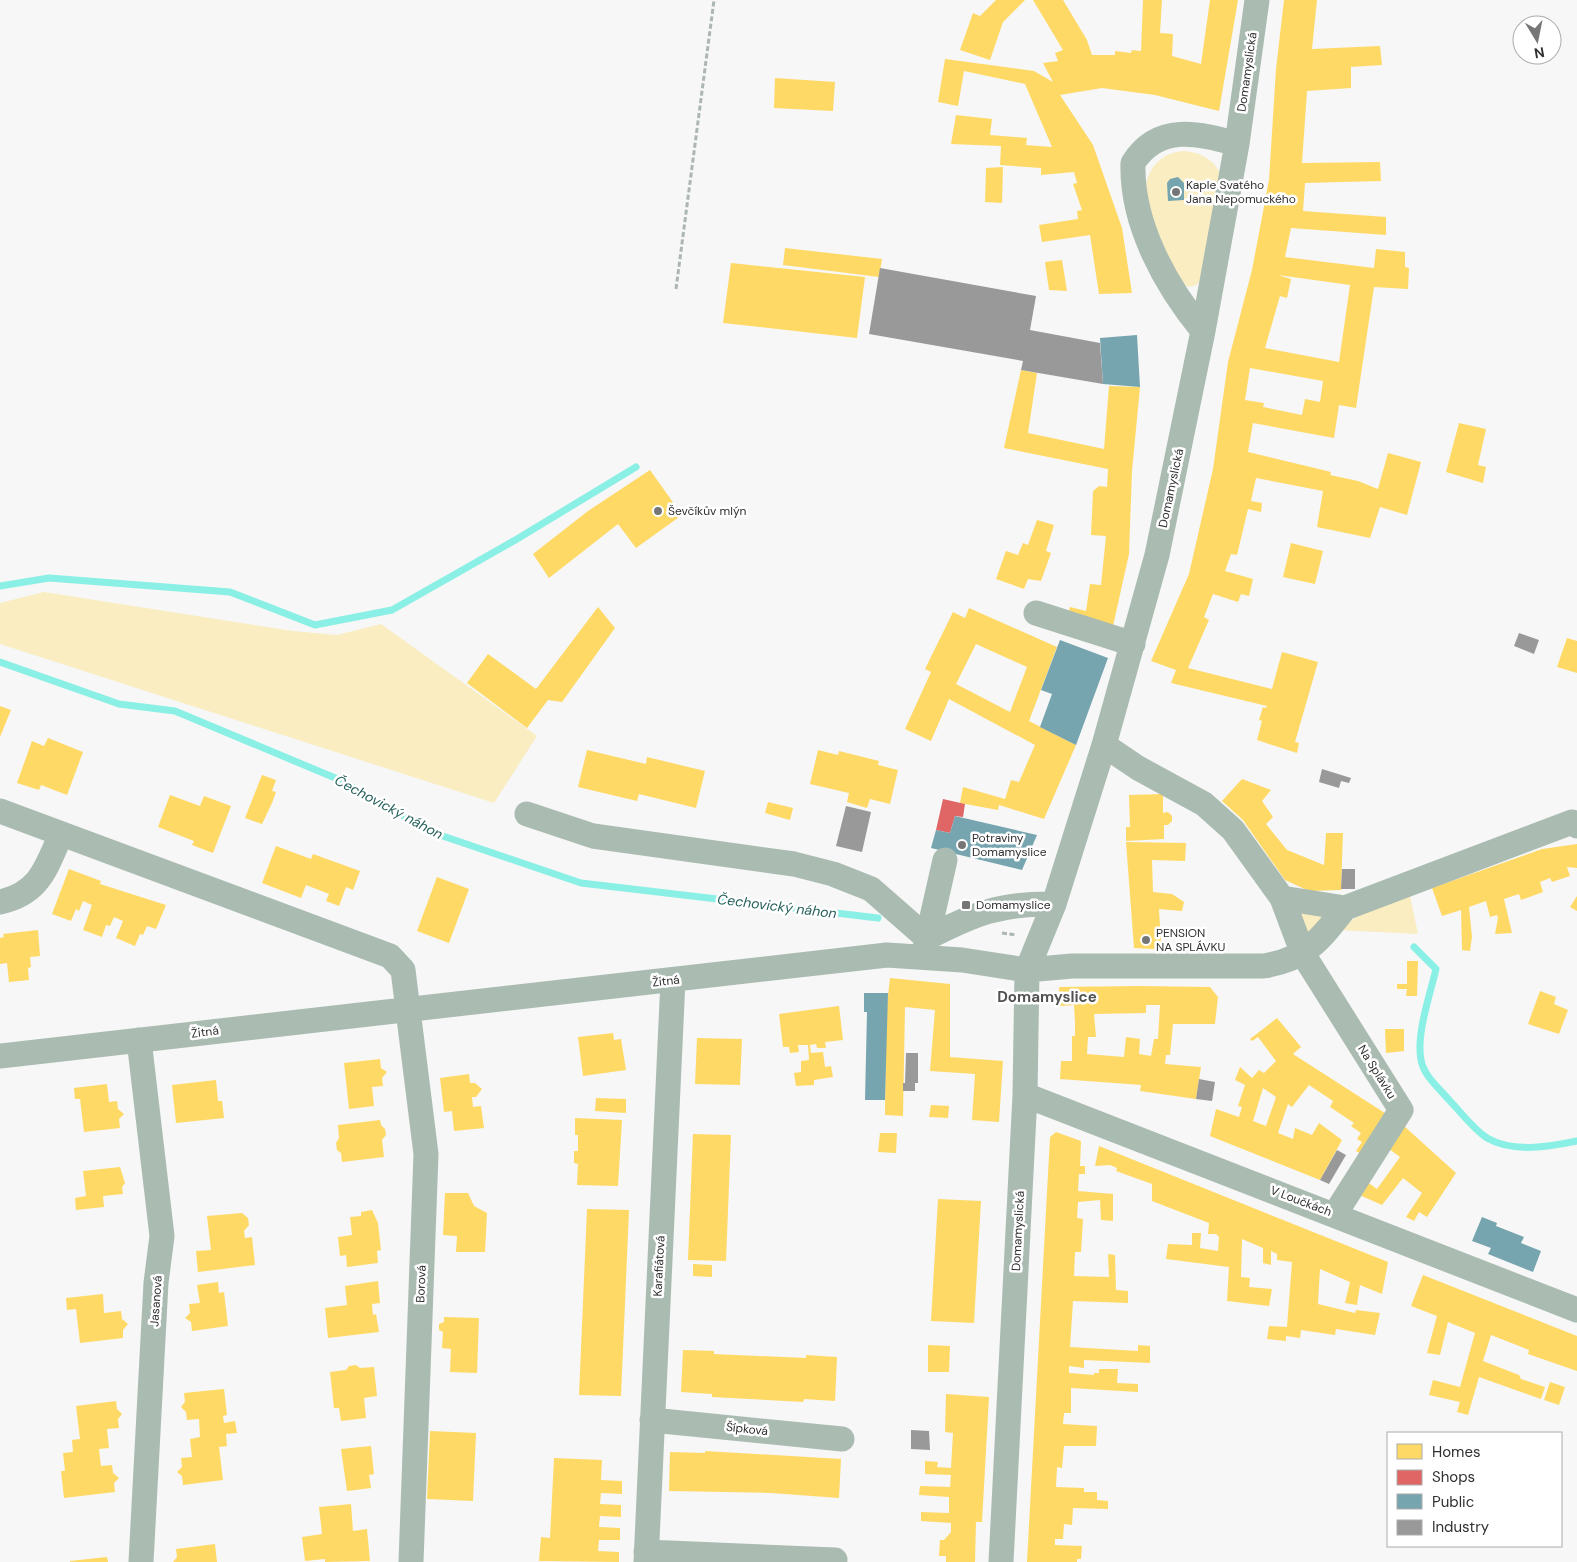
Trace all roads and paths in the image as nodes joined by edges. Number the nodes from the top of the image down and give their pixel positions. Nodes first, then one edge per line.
1 (714, 0) edge
2 (1257, 0) edge
3 (1237, 144) junction
4 (676, 289) dead end
5 (1203, 331) junction
6 (1036, 613) dead end
7 (1133, 644) junction
8 (1104, 745) junction
9 (0, 811) edge
10 (527, 814) dead end
11 (1575, 820) edge
12 (61, 834) junction
13 (945, 860) dead end
14 (1282, 898) junction
15 (0, 902) edge
16 (1054, 904) junction
17 (1345, 908) junction
18 (925, 948) junction
19 (1303, 954) junction
20 (1027, 970) junction
21 (673, 980) junction
22 (409, 1008) junction
23 (139, 1040) junction
24 (0, 1056) edge
25 (1025, 1095) junction
26 (1336, 1214) junction
27 (1577, 1310) edge
28 (652, 1420) junction
29 (842, 1439) dead end
30 (646, 1557) edge
31 (835, 1560) dead end
32 (141, 1562) edge
33 (411, 1562) edge
34 (1002, 1562) edge

1 - 4 path
2 - 3 street, Domamyslická
3 - 5 street, Domamyslická
3 - 5 street
5 - 7 street, Domamyslická
6 - 7 street
7 - 8 street, Domamyslická
8 - 14 street, Na Splávku
8 - 16 street, Domamyslická
9 - 12 street
10 - 18 street
11 - 17 street
12 - 15 street
12 - 22 street
13 - 18 street
14 - 17 street
14 - 19 street, Na Splávku
16 - 18 street, Žitná
16 - 20 street, Domamyslická
17 - 19 street
18 - 20 street, Žitná
18 - 21 street, Žitná
19 - 20 street
19 - 26 street, Na Splávku
20 - 25 street, Domamyslická
21 - 22 street, Žitná
21 - 28 street, Karafiátová
22 - 23 street, Žitná
22 - 33 street, Borová
23 - 24 street, Žitná
23 - 32 street, Jasanová
25 - 26 street, V Loučkách
25 - 34 street, Domamyslická
26 - 27 street, V Loučkách
28 - 29 street, Šípková
28 - 30 street, Karafiátová
30 - 31 street, Karafiátová

